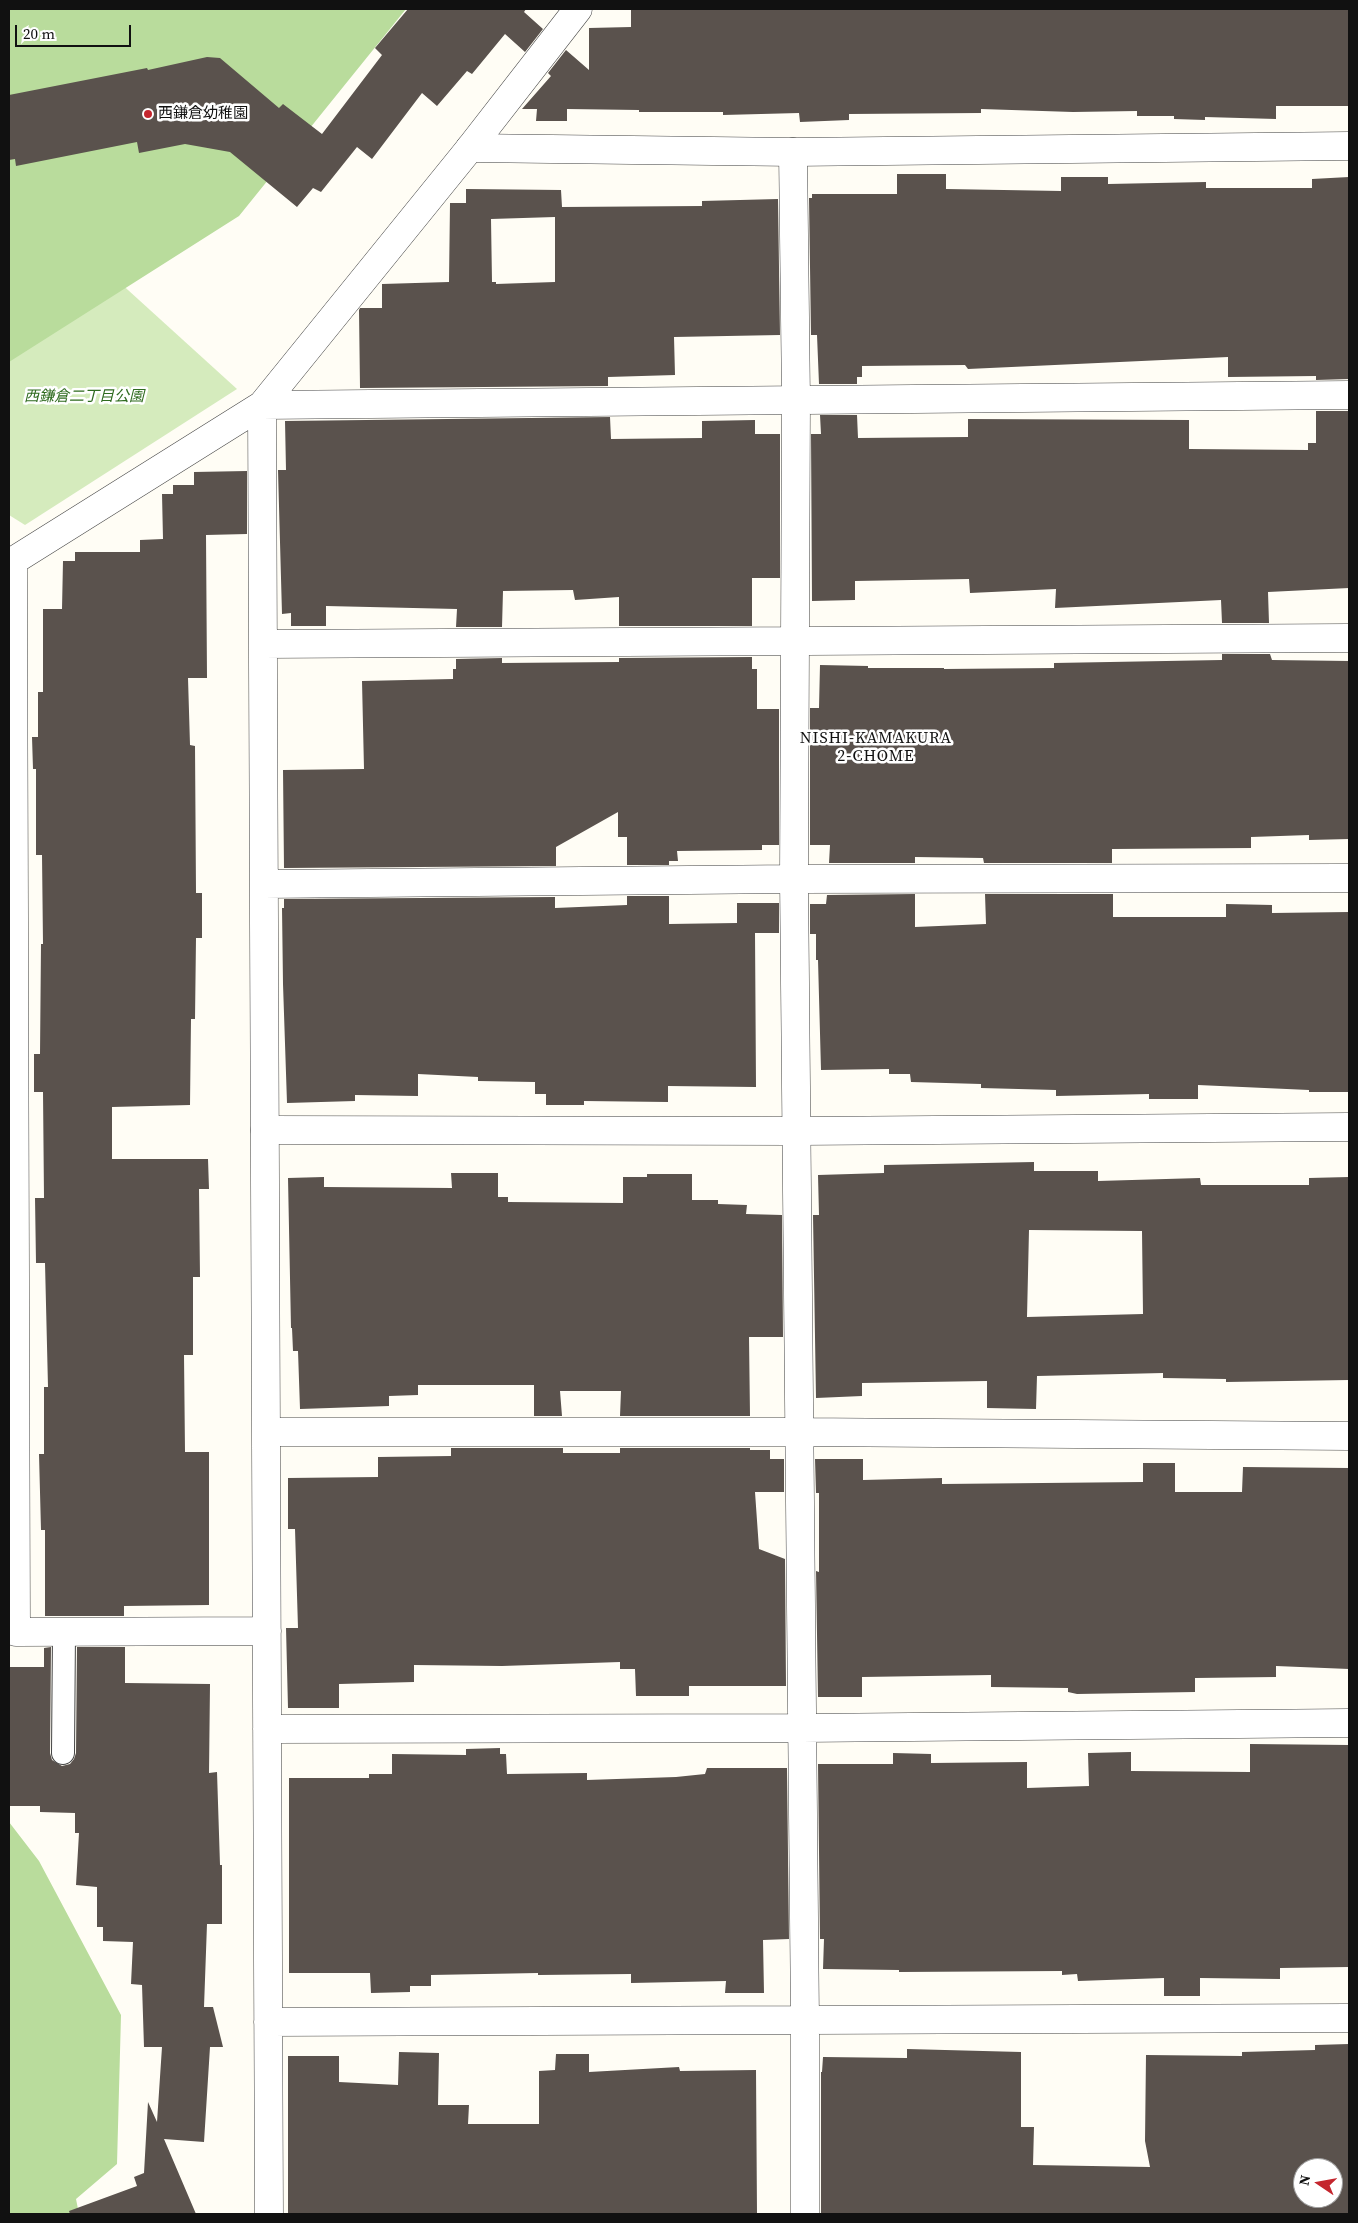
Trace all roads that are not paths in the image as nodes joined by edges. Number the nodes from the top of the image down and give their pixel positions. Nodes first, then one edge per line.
1 (578, 9) edge
2 (1349, 146) edge
3 (470, 148) junction
4 (793, 152) junction
5 (1349, 395) edge
6 (796, 400) junction
7 (262, 405) junction
8 (11, 633) edge
9 (1349, 638) edge
10 (795, 640) junction
11 (263, 644) junction
12 (11, 875) edge
13 (1349, 878) edge
14 (794, 879) junction
15 (264, 884) junction
16 (1349, 1126) edge
17 (12, 1130) edge
18 (265, 1130) junction
19 (798, 1131) junction
20 (12, 1376) edge
21 (266, 1432) junction
22 (799, 1432) junction
23 (1349, 1436) edge
24 (12, 1551) edge
25 (267, 1631) junction
26 (64, 1632) junction
27 (1349, 1723) edge
28 (802, 1728) junction
29 (267, 1729) junction
30 (63, 1752) dead end
31 (1349, 2018) edge
32 (805, 2020) junction
33 (268, 2022) junction
34 (269, 2214) edge
35 (805, 2214) edge

1 - 3 street
2 - 4 street
3 - 4 street
3 - 7 street
4 - 6 street
5 - 6 street
6 - 7 street
6 - 10 street
7 - 8 street
7 - 11 street
8 - 12 street
9 - 10 street
10 - 11 street
10 - 14 street
11 - 15 street
12 - 17 street
13 - 14 street
14 - 15 street
14 - 19 street
15 - 18 street
16 - 19 street
17 - 20 street
18 - 19 street
18 - 21 street
19 - 22 street
20 - 24 street
21 - 22 street
21 - 25 street
22 - 23 street
22 - 28 street
24 - 26 street
25 - 26 street
25 - 29 street
26 - 30 lane
27 - 28 street
28 - 29 street
28 - 32 street
29 - 33 street
31 - 32 street
32 - 33 street
32 - 35 street
33 - 34 street

